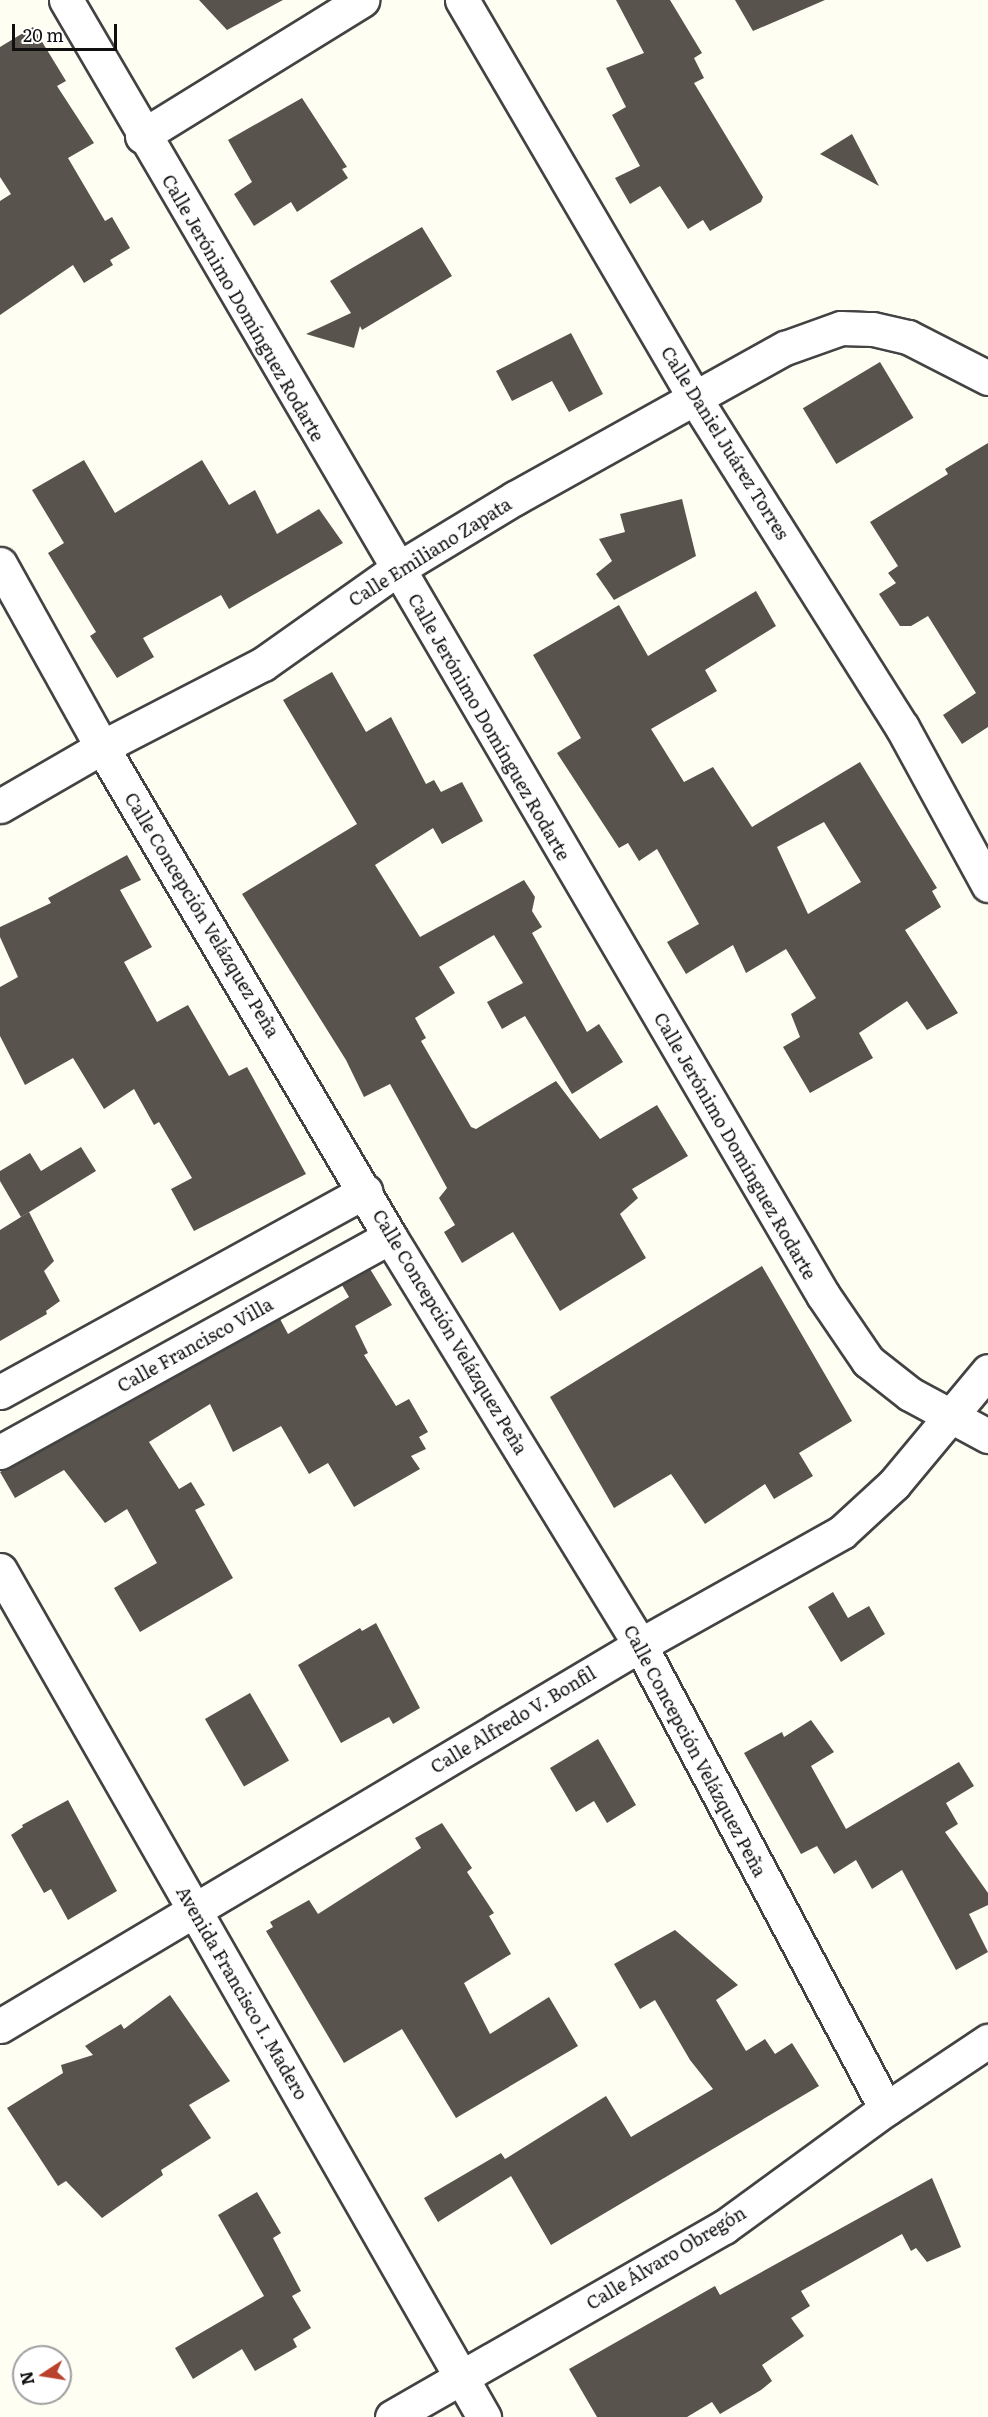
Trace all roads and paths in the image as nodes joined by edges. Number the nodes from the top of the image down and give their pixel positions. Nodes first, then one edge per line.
1 (66, 0) edge
2 (362, 0) edge
3 (462, 0) edge
4 (142, 136) junction
5 (988, 378) edge
6 (694, 396) junction
7 (0, 564) edge
8 (396, 570) junction
9 (102, 747) junction
10 (0, 806) edge
11 (988, 885) edge
12 (365, 1191) junction
13 (390, 1237) junction
14 (988, 1371) edge
15 (0, 1392) edge
16 (953, 1418) junction
17 (988, 1436) edge
18 (0, 1452) edge
19 (0, 1570) edge
20 (640, 1645) junction
21 (194, 1911) junction
22 (0, 2026) edge
23 (988, 2041) edge
24 (886, 2109) junction
25 (462, 2377) junction
26 (392, 2417) edge
27 (484, 2417) edge

1 - 4 street, Calle Jerónimo Domínguez Rodarte
2 - 4 street
3 - 6 street, Calle Daniel Juárez Torres
4 - 8 street, Calle Jerónimo Domínguez Rodarte
5 - 6 street, Calle Emiliano Zapata
6 - 8 street, Calle Emiliano Zapata
6 - 11 street, Calle Daniel Juárez Torres
7 - 9 street, Calle Concepción Velázquez Peña
8 - 9 street, Calle Emiliano Zapata
8 - 16 street, Calle Jerónimo Domínguez Rodarte
9 - 10 street, Calle Emiliano Zapata
9 - 12 street, Calle Concepción Velázquez Peña
12 - 13 street, Calle Concepción Velázquez Peña
12 - 15 street
13 - 18 street, Calle Francisco Villa
13 - 20 street, Calle Concepción Velázquez Peña
14 - 16 street, Calle Alfredo V. Bonfil
16 - 17 street, Calle Jerónimo Domínguez Rodarte
16 - 20 street, Calle Alfredo V. Bonfil
19 - 21 street, Avenida Francisco I. Madero
20 - 21 street, Calle Alfredo V. Bonfil
20 - 24 street, Calle Concepción Velázquez Peña
21 - 22 street, Calle Alfredo V. Bonfil
21 - 25 street, Avenida Francisco I. Madero
23 - 24 street, Calle Álvaro Obregón
24 - 25 street, Calle Álvaro Obregón
25 - 26 street, Calle Álvaro Obregón
25 - 27 street, Avenida Francisco I. Madero

